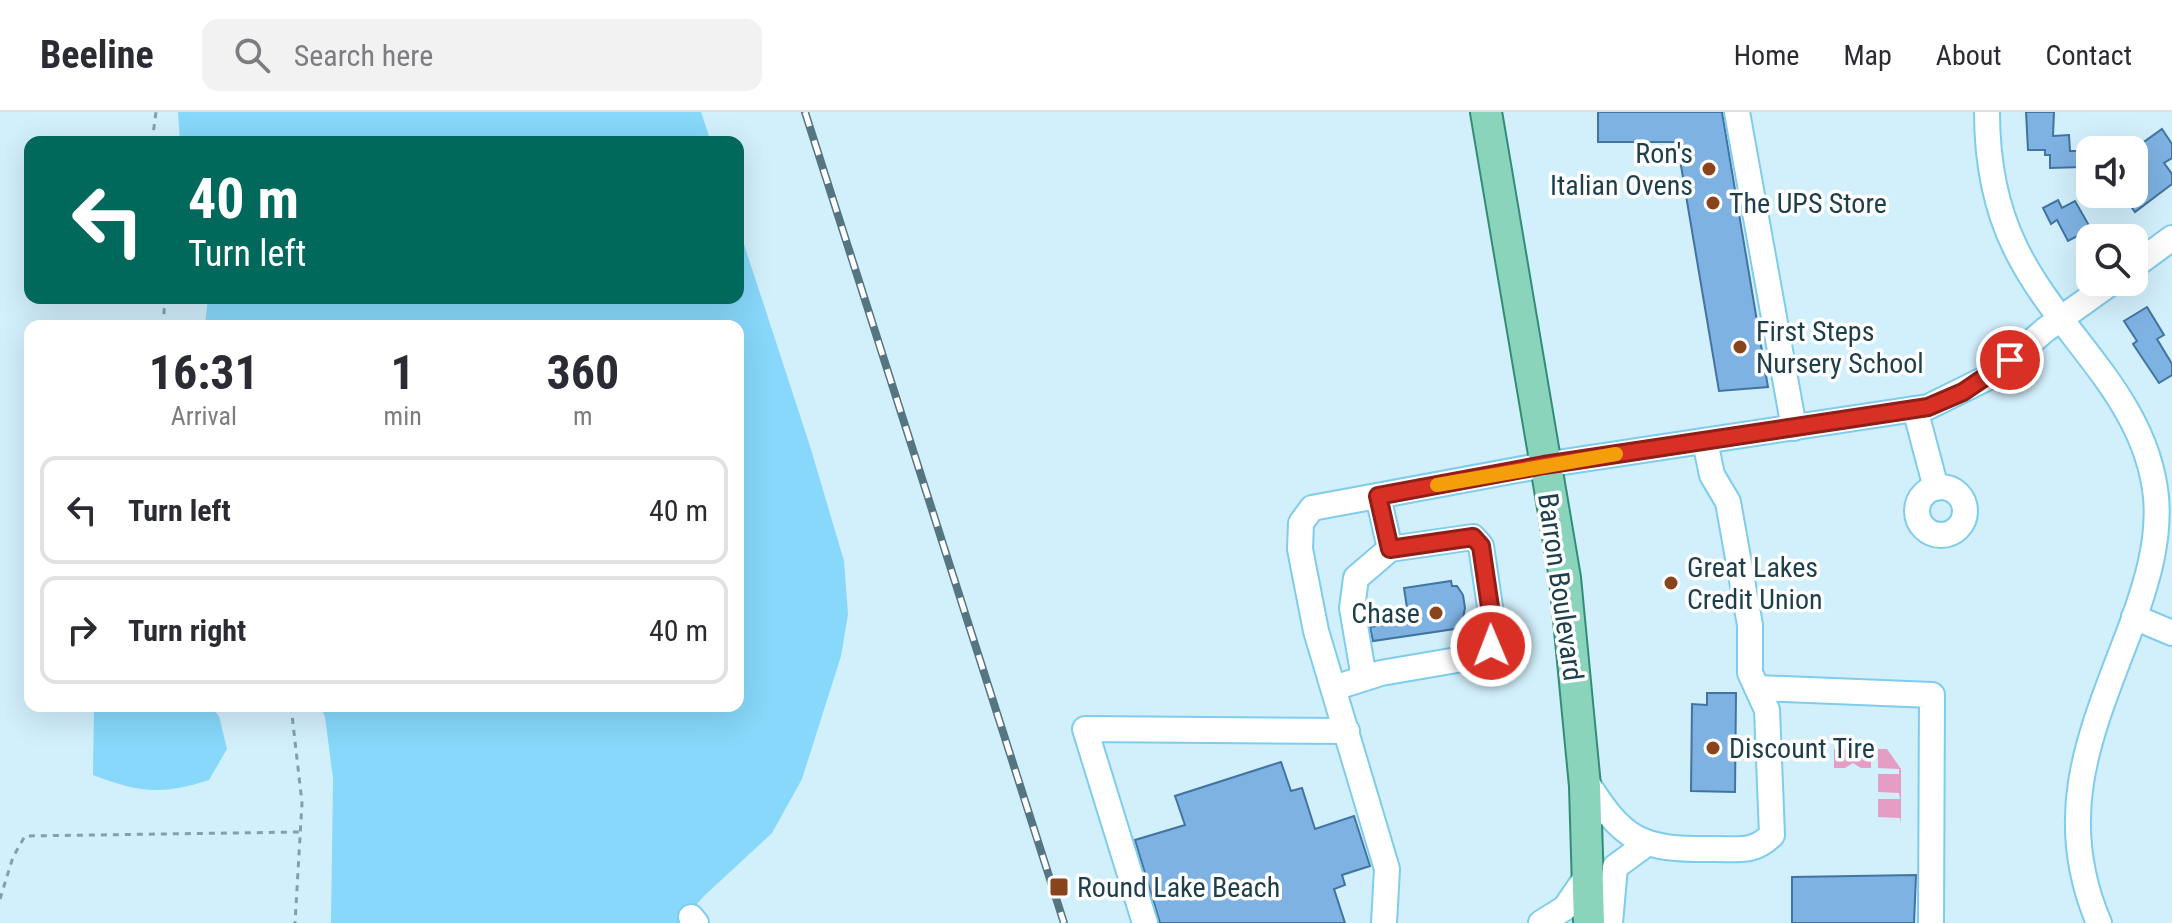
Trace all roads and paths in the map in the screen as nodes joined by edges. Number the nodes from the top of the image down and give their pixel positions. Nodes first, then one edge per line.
1 (156, 112) edge
2 (1486, 112) edge
3 (1737, 112) edge
4 (1987, 112) edge
5 (153, 136) edge
6 (2172, 238) edge
7 (2148, 256) edge
8 (2092, 296) edge
9 (2061, 318) junction
10 (1915, 409) junction
11 (1794, 428) junction
12 (1705, 441) junction
13 (1544, 465) junction
14 (1936, 488) dead end
15 (1378, 496) junction
16 (1390, 549) junction
17 (2134, 617) junction
18 (2172, 633) edge
19 (1364, 678) junction
20 (1334, 688) junction
21 (1757, 688) junction
22 (292, 712) edge
23 (1347, 731) junction
24 (1584, 778) junction
25 (300, 832) junction
26 (1645, 845) junction
27 (1589, 873) junction
28 (0, 899) edge
29 (295, 923) edge
30 (1145, 923) edge
31 (1384, 923) edge
32 (1541, 923) edge
33 (1589, 923) edge
34 (1610, 923) edge
35 (1931, 923) edge
36 (2099, 923) edge

1 - 5 path
2 - 13 main road, Barron Boulevard
3 - 11 street
4 - 9 street
6 - 7 street
8 - 9 street
9 - 10 street
9 - 17 street
10 - 11 street
10 - 14 street
11 - 12 street
12 - 13 street
12 - 21 street
13 - 15 street
13 - 24 main road, Barron Boulevard
15 - 16 street
15 - 20 street
16 - 19 street
16 - 19 street
17 - 18 street
17 - 36 street
19 - 20 street
20 - 23 street
21 - 26 street
21 - 35 street
22 - 25 path
23 - 30 street
23 - 31 street
24 - 26 street
24 - 27 main road, Barron Boulevard
25 - 28 path
25 - 29 path
26 - 34 street
27 - 32 street
27 - 33 main road, Barron Boulevard

